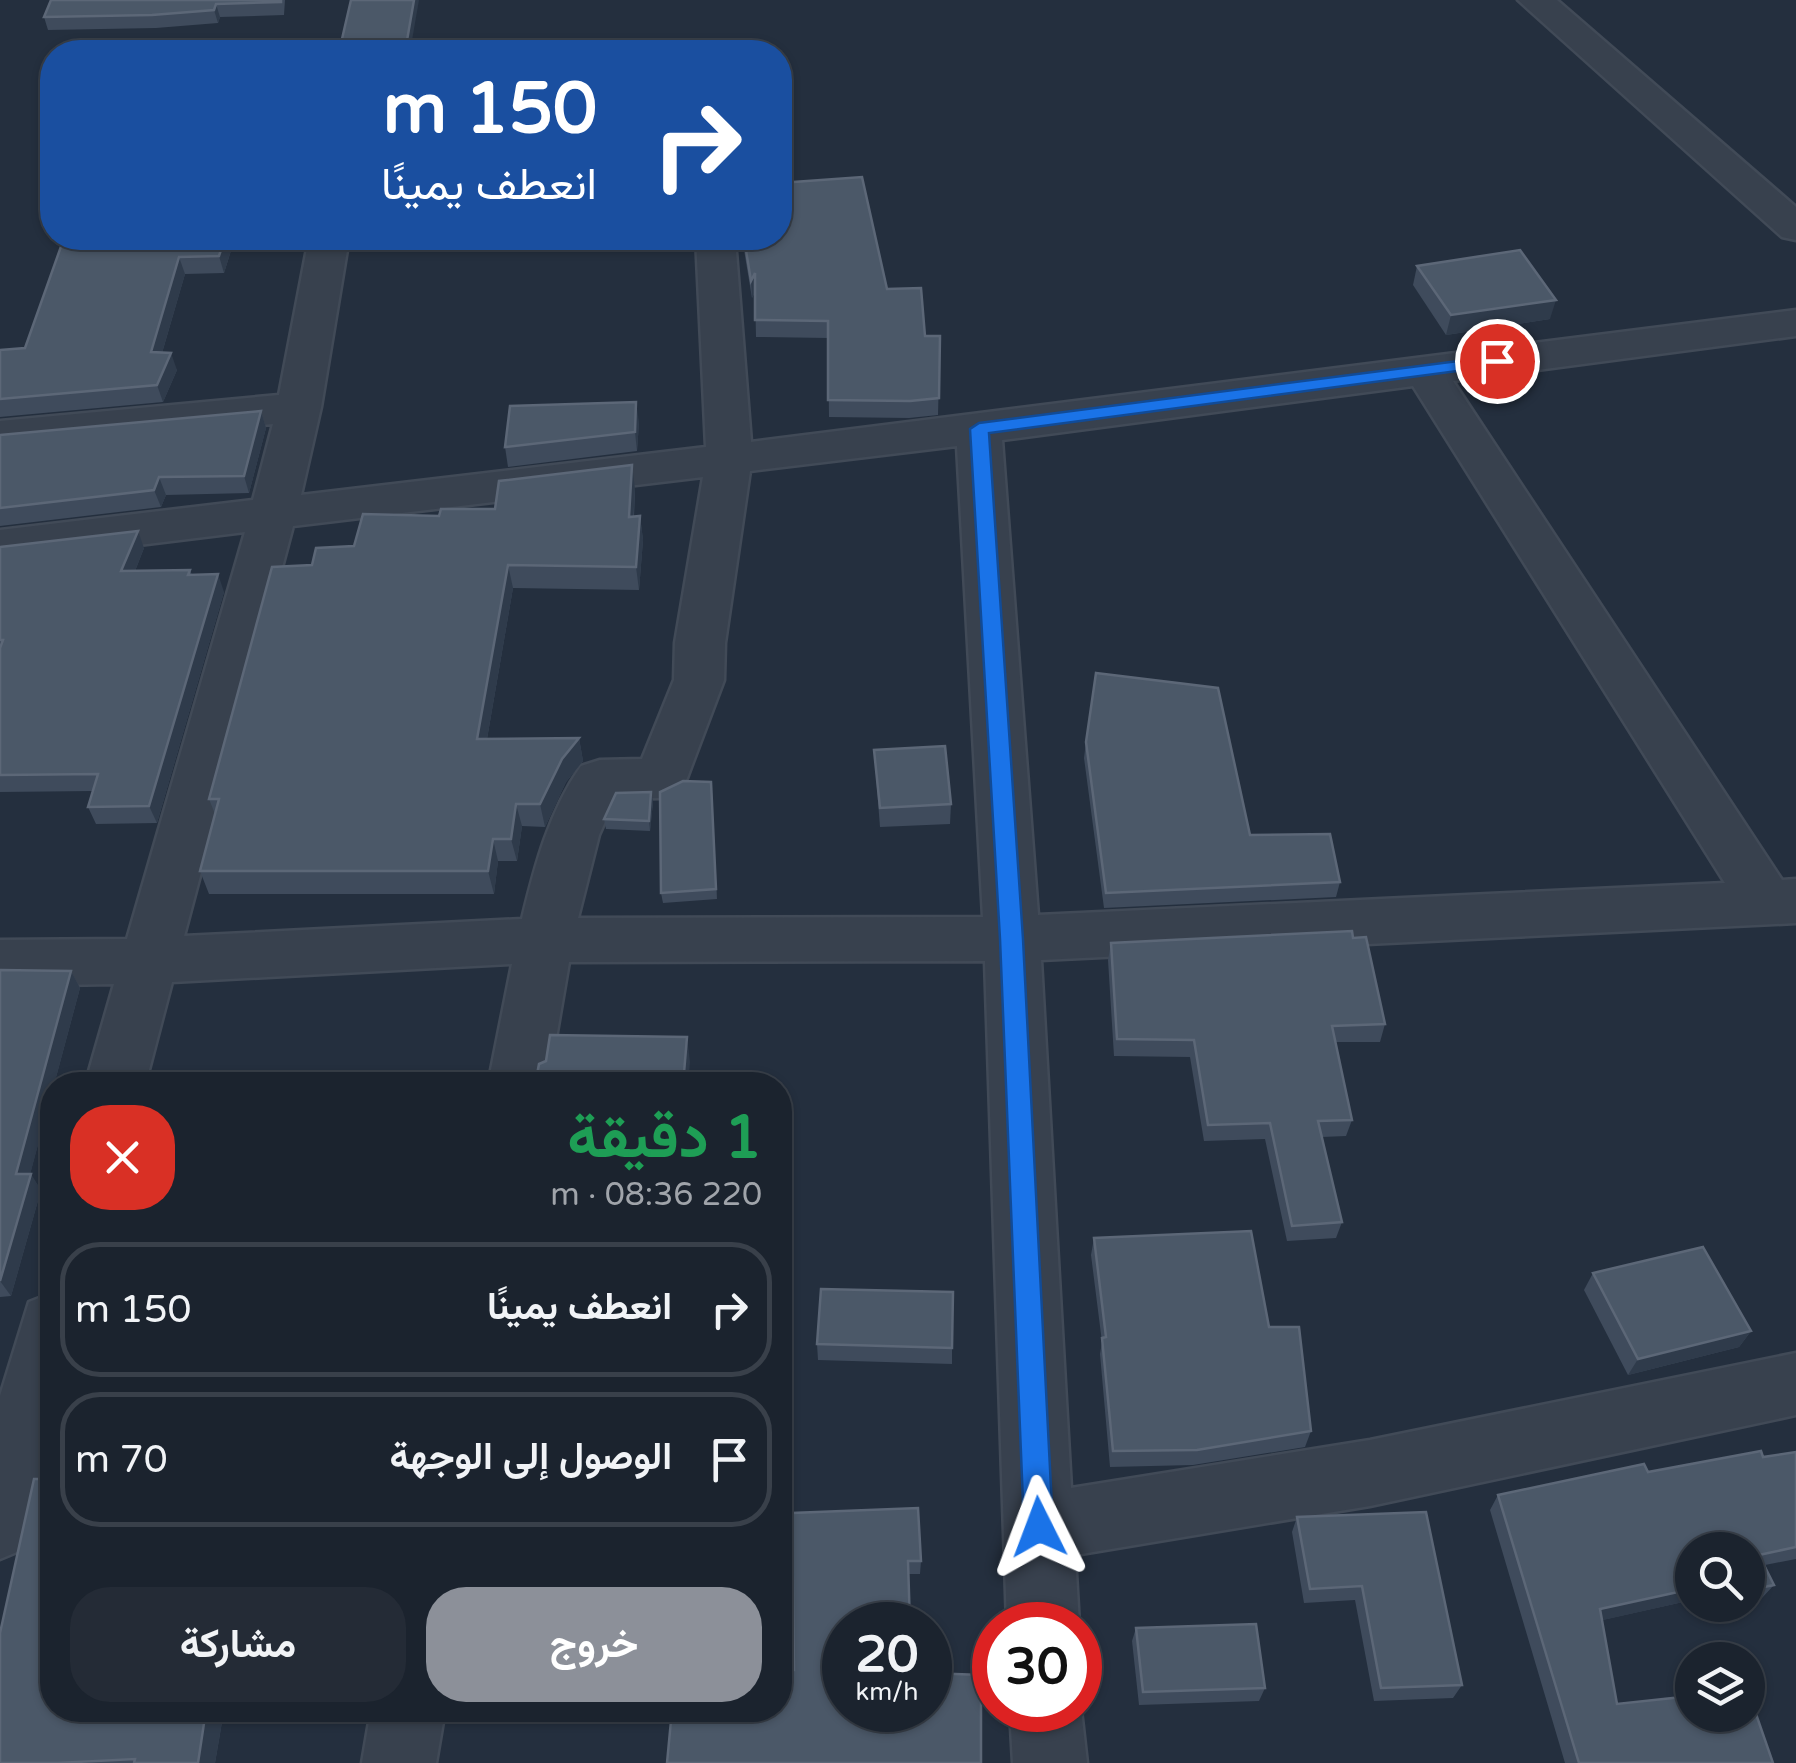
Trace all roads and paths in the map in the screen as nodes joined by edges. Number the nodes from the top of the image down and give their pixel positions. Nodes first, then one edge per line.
1 (1536, 0) edge
2 (1796, 228) edge
3 (327, 250) edge
4 (717, 250) edge
5 (1796, 322) edge
6 (1425, 371) junction
7 (299, 407) junction
8 (979, 429) junction
9 (0, 436) edge
10 (729, 459) junction
11 (273, 515) junction
12 (0, 546) edge
13 (1781, 902) edge
14 (1012, 939) junction
15 (544, 940) junction
16 (147, 961) junction
17 (0, 963) edge
18 (118, 1072) edge
19 (520, 1072) edge
20 (40, 1370) edge
21 (1796, 1384) edge
22 (0, 1525) edge
23 (1039, 1527) junction
24 (1043, 1602) edge
25 (406, 1722) edge
26 (1049, 1732) edge
27 (399, 1763) edge
28 (1050, 1763) edge

1 - 2 street
3 - 7 street
4 - 10 street
5 - 6 street
6 - 8 street
6 - 13 street
7 - 9 street
7 - 11 street
8 - 10 street
8 - 14 street
10 - 11 street
10 - 15 street
11 - 12 street
11 - 16 street
13 - 14 street
14 - 15 street
14 - 23 street
15 - 16 street
15 - 19 street
16 - 17 street
16 - 18 street
20 - 22 street
21 - 23 street
23 - 24 street
25 - 27 street
26 - 28 street

